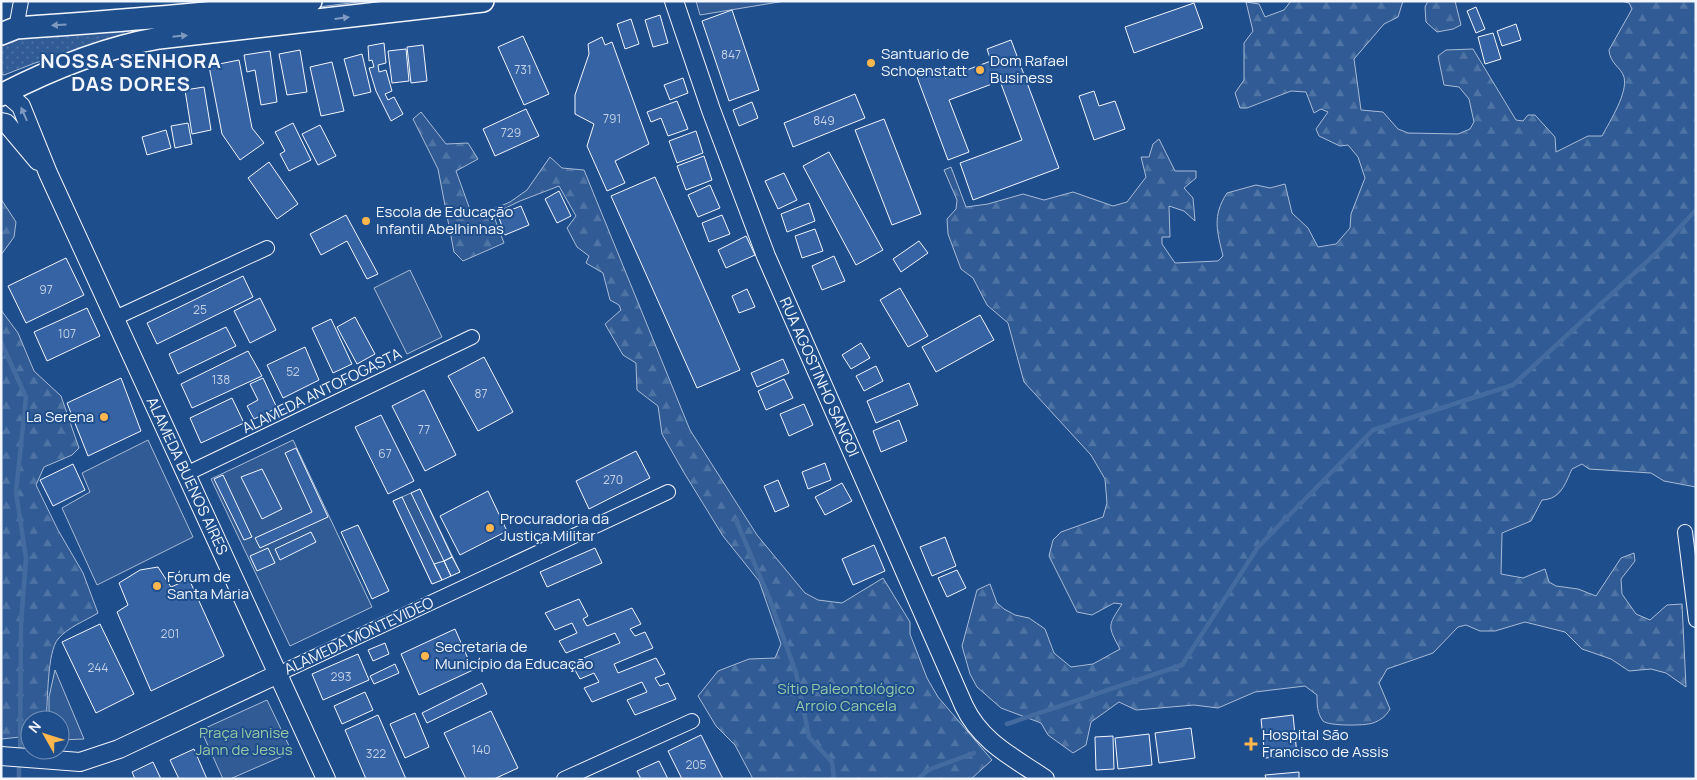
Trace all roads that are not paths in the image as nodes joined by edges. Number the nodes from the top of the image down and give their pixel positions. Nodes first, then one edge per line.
1 (20, 1) edge
2 (311, 1) edge
3 (484, 1) edge
4 (674, 1) edge
5 (9, 31) edge
6 (3, 94) edge
7 (1, 122) edge
8 (48, 172) junction
9 (267, 248) dead end
10 (115, 318) junction
11 (472, 337) dead end
12 (186, 474) junction
13 (668, 492) dead end
14 (1685, 532) dead end
15 (1696, 620) edge
16 (278, 674) junction
17 (692, 721) dead end
18 (1, 756) edge
19 (326, 779) edge
20 (564, 779) edge
21 (1045, 779) edge

1 - 5 street
2 -> 5 main road
6 -> 3 main road
4 - 21 street, RUA AGOSTINHO SANGOI
8 -> 6 street, ALAMEDA BUENOS AIRES
7 - 8 street, ALAMEDA BUENOS AIRES
8 - 10 street, ALAMEDA BUENOS AIRES
9 - 10 street
10 - 12 street, ALAMEDA BUENOS AIRES
11 - 12 street, ALAMEDA ANTOFOGASTA
12 - 16 street, ALAMEDA BUENOS AIRES
13 - 16 street, ALAMEDA MONTEVIDEO
14 - 15 street
16 - 18 street, ALAMEDA MONTEVIDEO
16 - 19 street, ALAMEDA BUENOS AIRES
17 - 20 street

